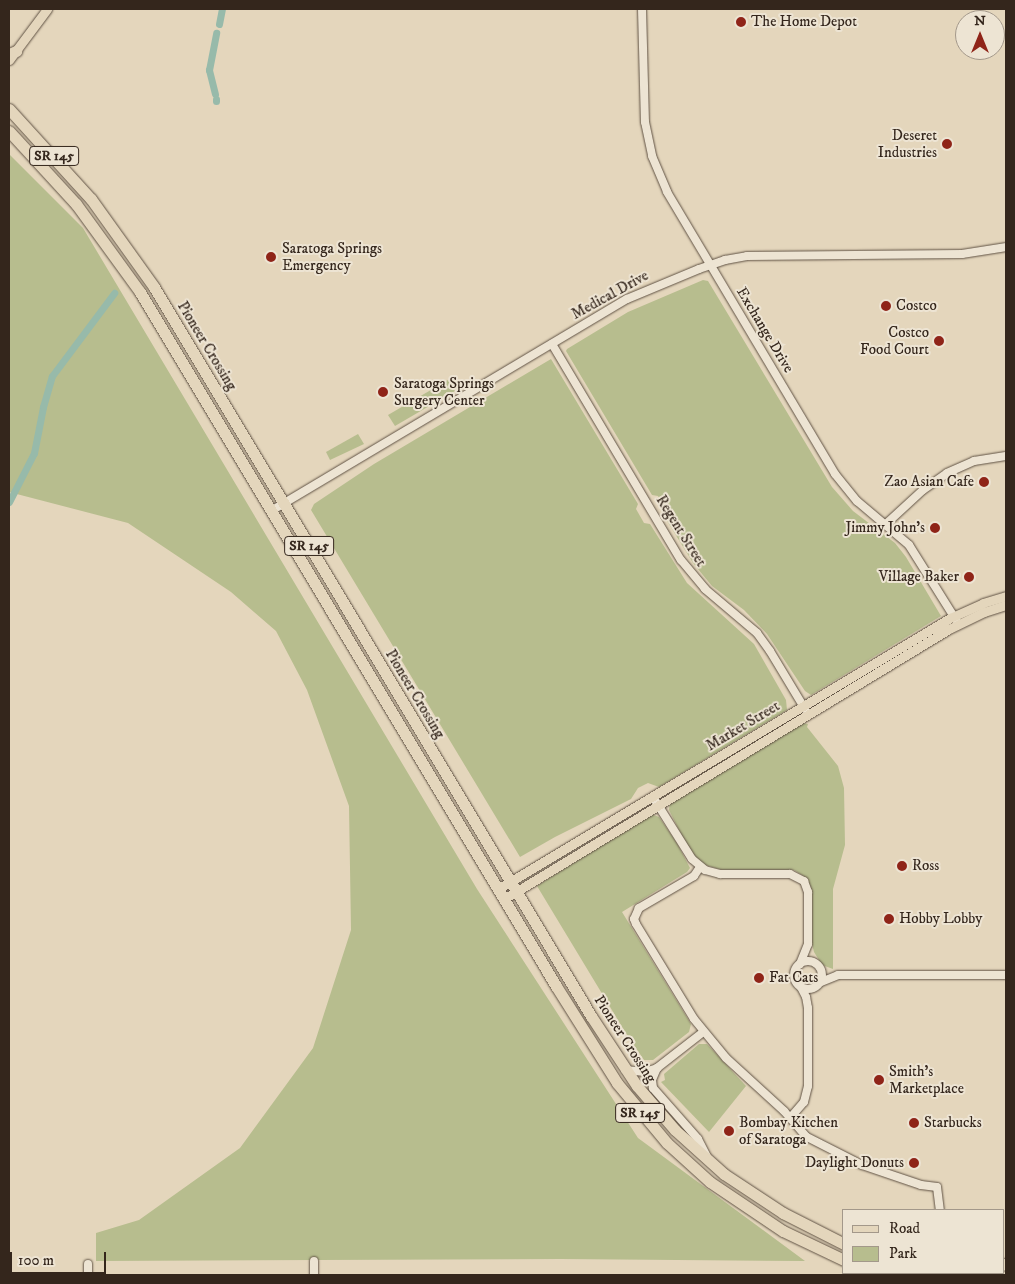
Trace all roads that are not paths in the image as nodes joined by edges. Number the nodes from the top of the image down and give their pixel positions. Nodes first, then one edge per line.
1 (47, 9) edge
2 (642, 9) edge
3 (11, 55) edge
4 (9, 109) edge
5 (9, 130) edge
6 (1006, 247) edge
7 (710, 265) junction
8 (552, 344) junction
9 (1006, 456) edge
10 (284, 504) junction
11 (271, 511) junction
12 (886, 524) junction
13 (1006, 596) edge
14 (1006, 605) edge
15 (956, 620) junction
16 (806, 710) junction
17 (652, 797) junction
18 (658, 805) junction
19 (700, 867) junction
20 (513, 886) junction
21 (501, 894) junction
22 (808, 944) junction
23 (800, 964) junction
24 (818, 966) junction
25 (838, 975) junction
26 (1006, 975) edge
27 (819, 984) junction
28 (800, 987) junction
29 (808, 1008) junction
30 (704, 1032) junction
31 (657, 1068) junction
32 (625, 1070) junction
33 (790, 1118) junction
34 (707, 1159) junction
35 (940, 1209) edge
36 (762, 1219) junction
37 (842, 1243) edge
38 (842, 1251) edge
39 (842, 1259) edge
40 (314, 1261) dead end
41 (88, 1264) dead end
42 (88, 1275) edge
43 (314, 1275) edge

1 - 3 main road
2 - 7 street, Exchange Drive
4 - 10 highway, Pioneer Crossing / SR 145
5 - 11 highway, Pioneer Crossing / SR 145
6 - 7 street, Medical Drive
7 - 8 street, Medical Drive
7 - 12 street, Exchange Drive
8 - 10 street, Medical Drive
8 - 16 street, Regent Street
9 - 12 street
10 - 11 street, Medical Drive
10 - 20 highway, Pioneer Crossing / SR 145
11 - 21 highway, Pioneer Crossing / SR 145
12 - 15 street, Exchange Drive
13 - 15 main road, Market Street
14 - 15 main road, Market Street
15 - 16 main road, Market Street
16 - 17 main road, Market Street
16 - 18 main road, Market Street
17 - 18 street
17 - 20 main road, Market Street
18 - 19 street
18 - 20 main road, Market Street
19 - 22 street
19 - 30 street
20 - 21 main road, Market Street
20 - 32 highway, Pioneer Crossing / SR 145
21 - 36 highway, Pioneer Crossing / SR 145
22 - 23 street
22 - 24 street
23 - 24 street
23 - 28 street
24 - 25 street
24 - 27 street
25 - 26 street
25 - 27 street
27 - 28 street
27 - 29 street
28 - 29 street
29 - 33 street
30 - 31 street
30 - 33 street
31 - 32 street
31 - 34 street
32 - 34 highway, Pioneer Crossing / SR 145
33 - 35 street
34 - 37 highway, Pioneer Crossing / SR 145
36 - 38 highway
36 - 39 highway, Pioneer Crossing / SR 145
40 - 43 street
41 - 42 street

